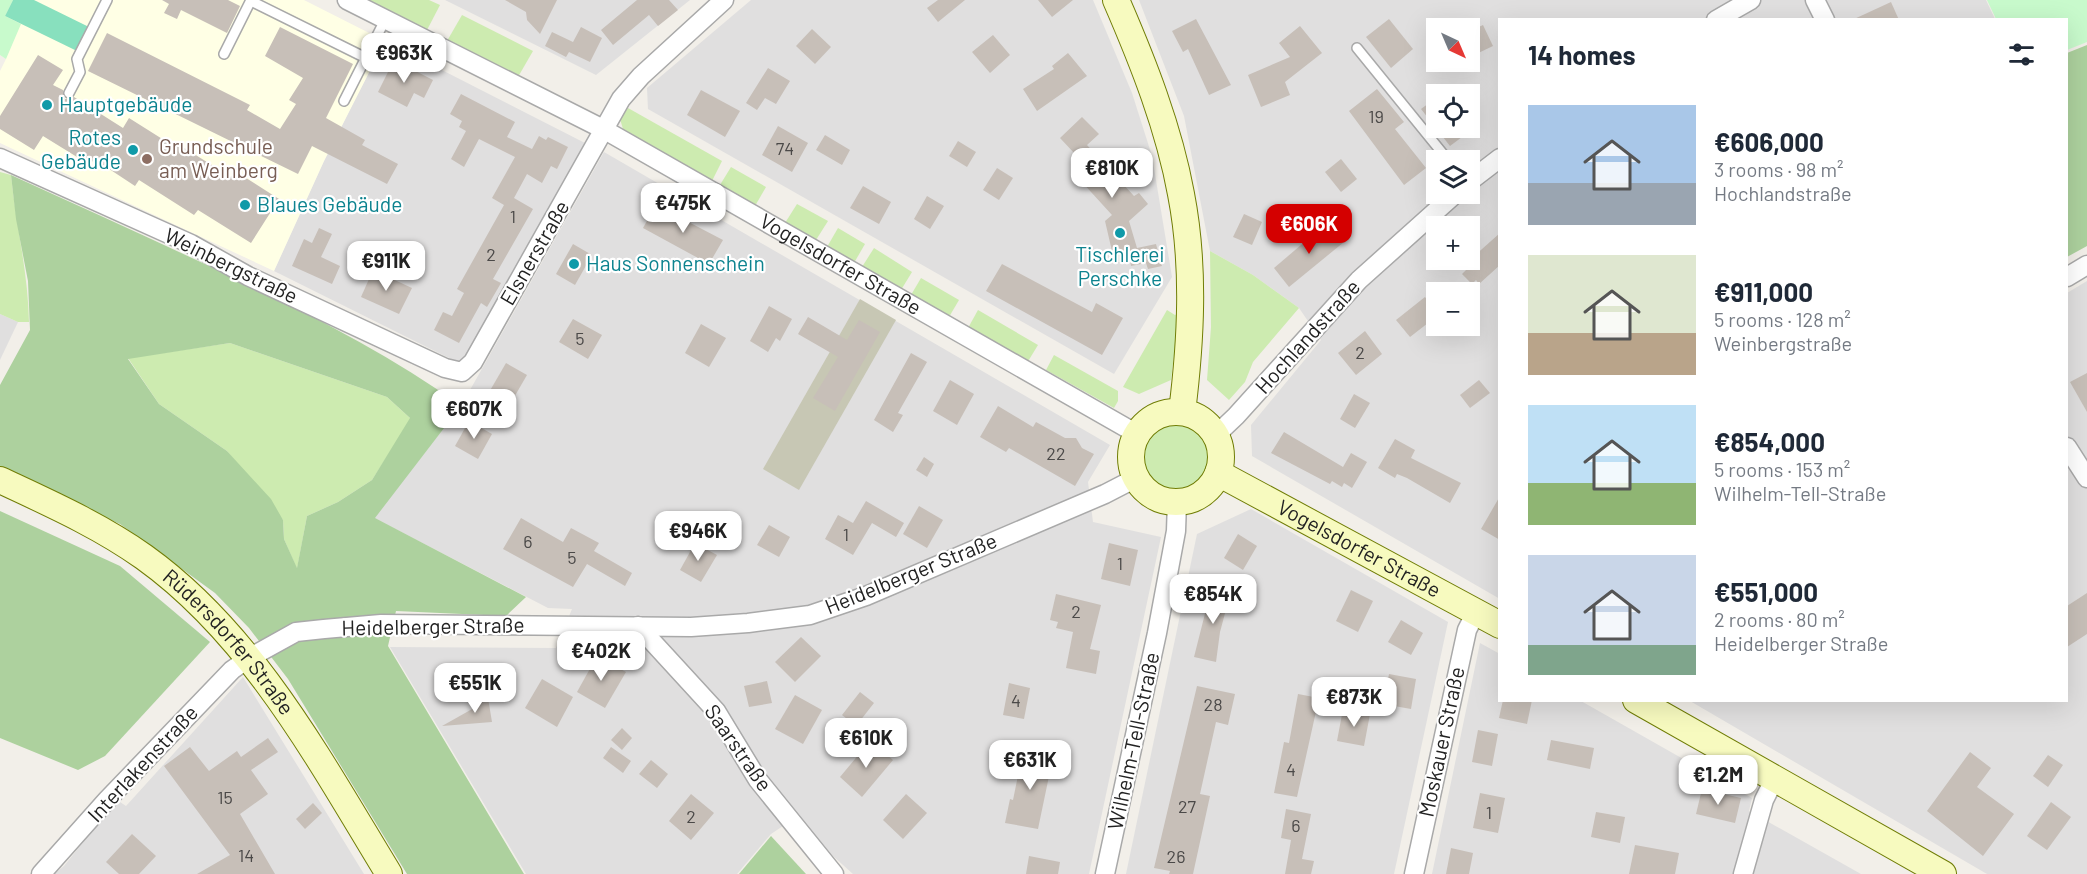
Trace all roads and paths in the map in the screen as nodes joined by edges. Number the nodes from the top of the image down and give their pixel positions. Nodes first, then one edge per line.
1 (107, 0) edge
2 (251, 0) edge
3 (347, 0) edge
4 (724, 0) edge
5 (1116, 0) edge
6 (1751, 0) edge
7 (1815, 0) edge
8 (1720, 18) edge
9 (1824, 18) edge
10 (385, 20) junction
11 (1357, 48) dead end
12 (224, 54) dead end
13 (366, 58) junction
14 (69, 93) dead end
15 (344, 100) dead end
16 (603, 129) junction
17 (1440, 150) edge
18 (0, 158) edge
19 (1498, 160) edge
20 (1480, 173) edge
21 (1444, 204) edge
22 (2087, 265) edge
23 (2068, 276) edge
24 (462, 372) joint
25 (1182, 412) junction
26 (1137, 434) junction
27 (1216, 435) junction
28 (2068, 448) edge
29 (1218, 473) junction
30 (2087, 477) edge
31 (1136, 478) junction
32 (0, 480) edge
33 (1177, 502) junction
34 (1476, 612) junction
35 (1498, 624) edge
36 (638, 626) junction
37 (249, 658) junction
38 (1640, 702) edge
39 (1775, 778) junction
40 (41, 874) edge
41 (389, 874) edge
42 (834, 874) edge
43 (1105, 874) edge
44 (1414, 874) edge
45 (1743, 874) edge
46 (1943, 874) edge

1 - 14 lane
2 - 12 lane
2 - 13 lane
3 - 10 street, Vogelsdorfer Straße
4 - 16 street, Elsnerstraße
5 - 25 street
6 - 8 street
7 - 9 street
10 - 13 lane
10 - 16 street, Vogelsdorfer Straße
11 - 17 lane
13 - 15 lane
16 - 24 street, Elsnerstraße
16 - 26 street, Vogelsdorfer Straße
18 - 24 street, Weinbergstraße
19 - 20 street
21 - 27 street, Hochlandstraße
22 - 23 street
25 - 26 street
25 - 27 street
26 - 31 street
27 - 29 street
28 - 30 street
29 - 33 street
29 - 34 street, Vogelsdorfer Straße
31 - 33 street
31 - 36 street, Heidelberger Straße
32 - 37 street, Rüdersdorfer Straße
33 - 43 street, Wilhelm-Tell-Straße
34 - 35 street, Vogelsdorfer Straße
34 - 44 street, Moskauer Straße
36 - 37 street, Heidelberger Straße
36 - 42 street, Saarstraße
37 - 40 street, Interlakenstraße
37 - 41 street, Rüdersdorfer Straße
38 - 39 street
39 - 45 street
39 - 46 street

